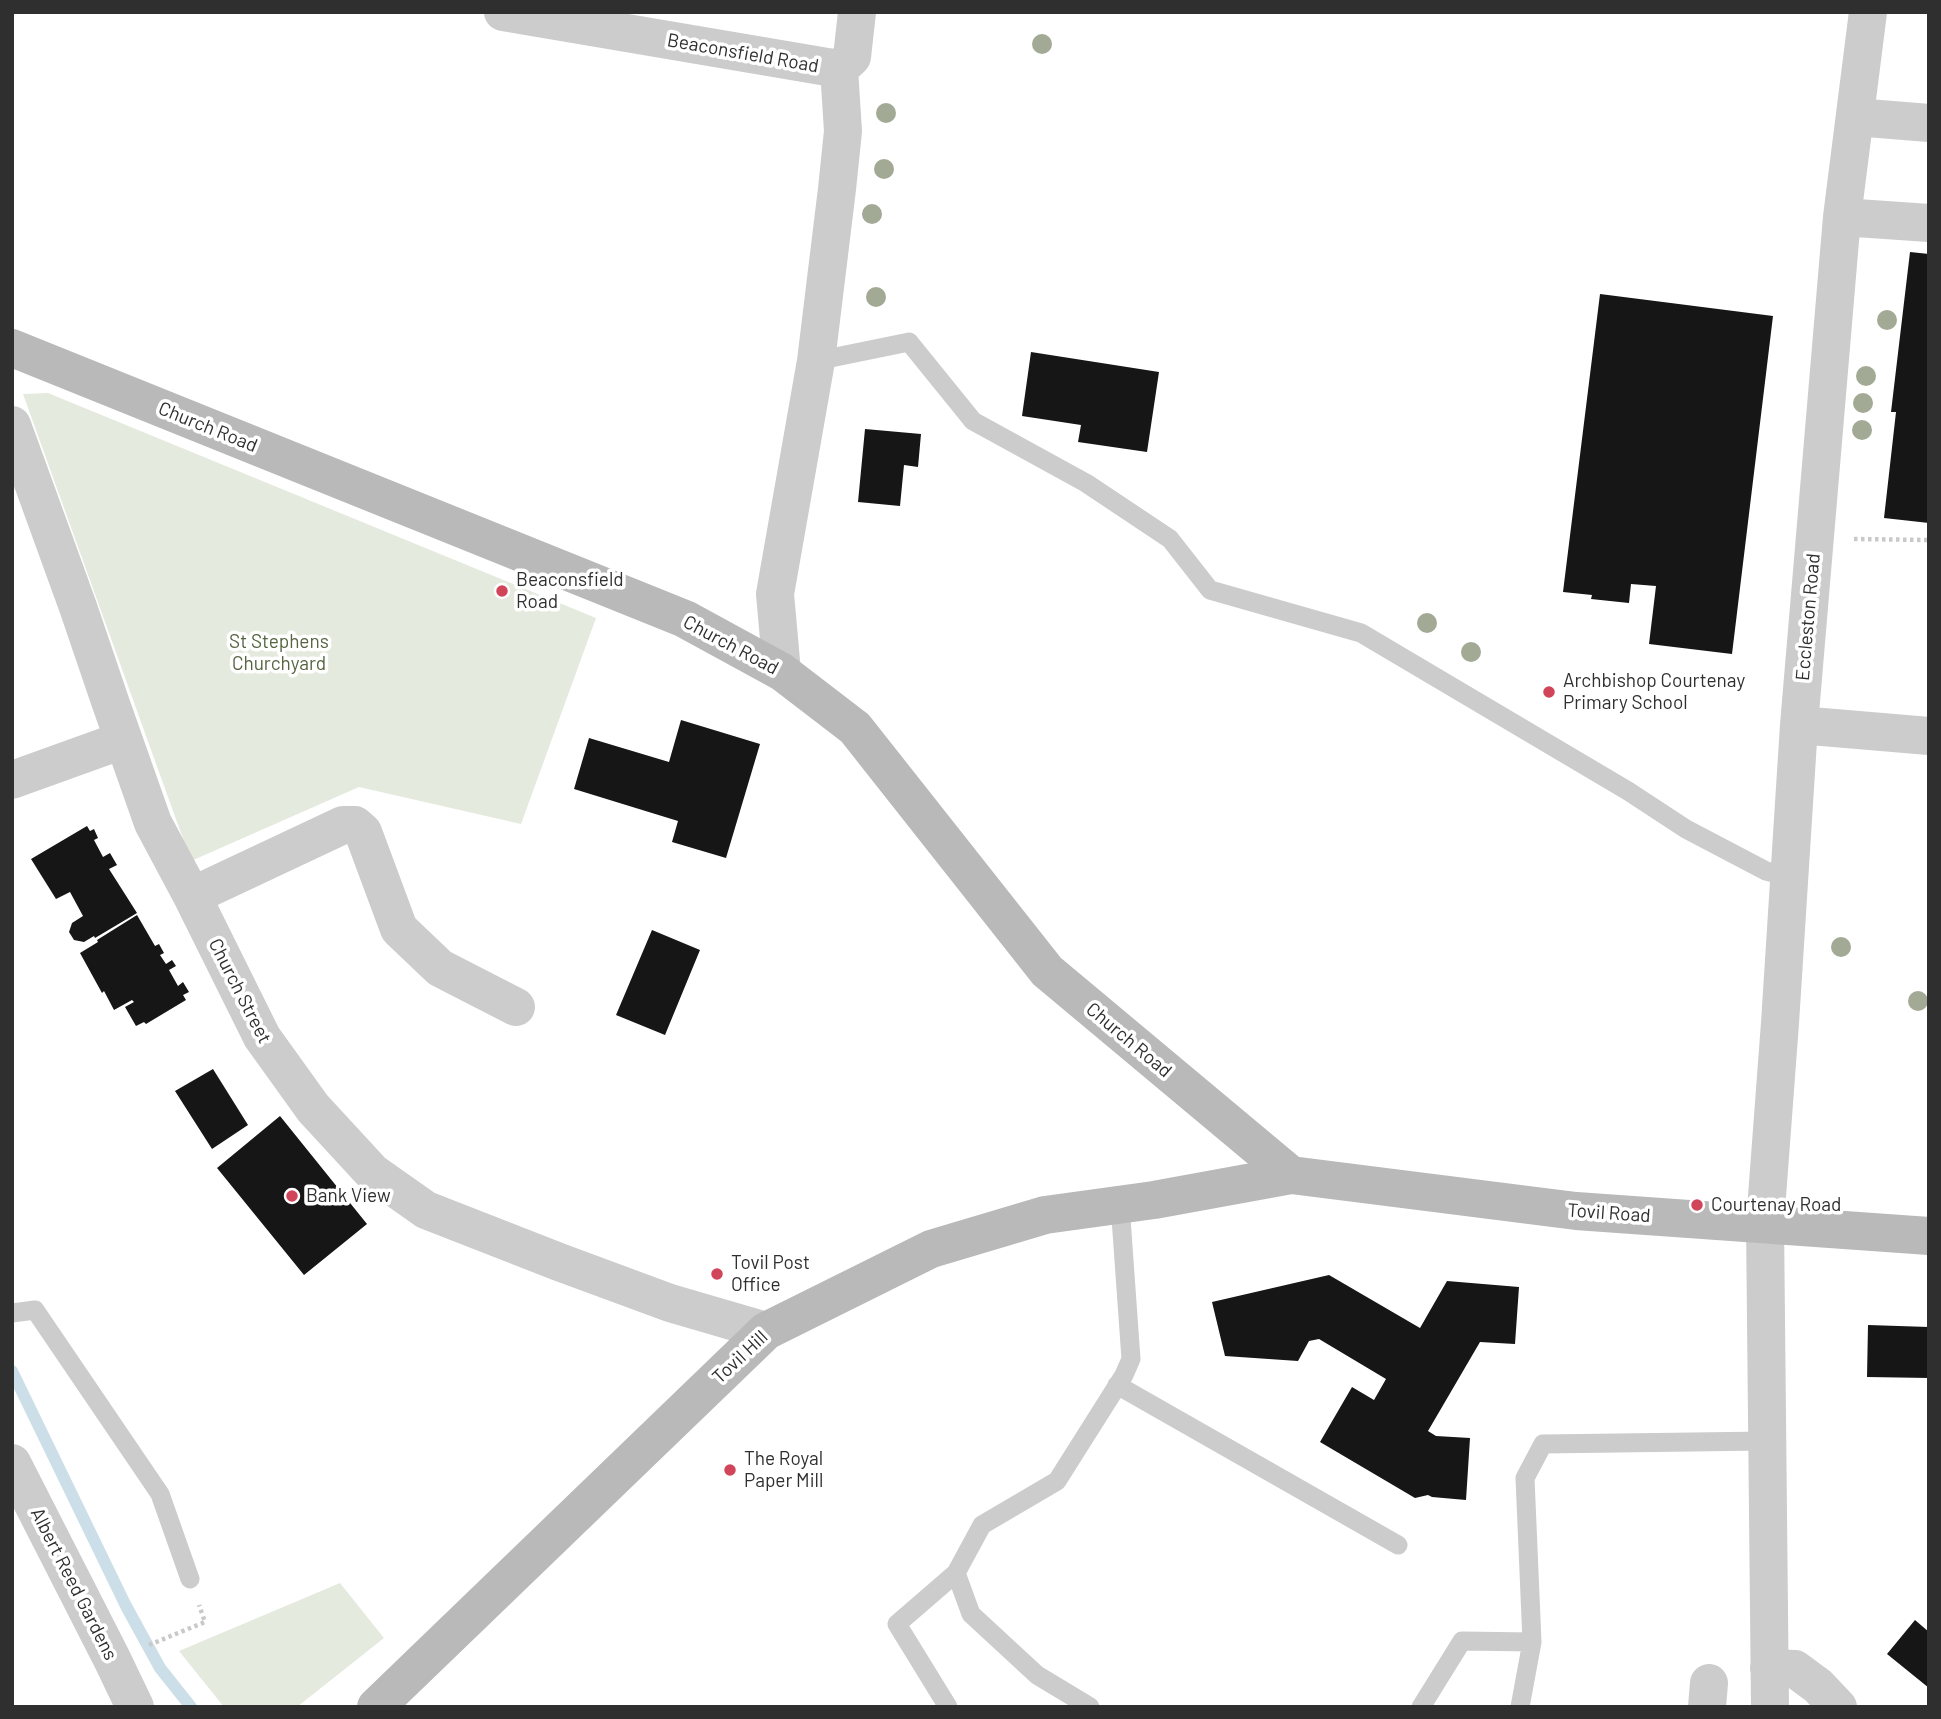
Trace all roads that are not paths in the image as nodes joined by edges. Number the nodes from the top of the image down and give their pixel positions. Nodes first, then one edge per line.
1 (503, 12) edge
2 (857, 12) edge
3 (1868, 12) edge
4 (839, 69) junction
5 (1855, 117) junction
6 (1929, 123) edge
7 (1842, 217) junction
8 (1929, 223) edge
9 (12, 348) edge
10 (816, 361) junction
11 (12, 425) edge
12 (782, 672) junction
13 (1799, 725) junction
14 (1929, 736) edge
15 (123, 740) junction
16 (12, 780) edge
17 (1789, 877) junction
18 (192, 896) junction
19 (516, 1007) dead end
20 (1291, 1175) junction
21 (1120, 1204) junction
22 (1765, 1223) junction
23 (1929, 1236) edge
24 (12, 1313) edge
25 (766, 1331) junction
26 (1117, 1385) junction
27 (1767, 1441) junction
28 (12, 1463) edge
29 (1398, 1545) dead end
30 (957, 1573) junction
31 (190, 1579) road end
32 (1532, 1642) junction
33 (1769, 1668) junction
34 (135, 1707) edge
35 (376, 1707) edge
36 (948, 1707) edge
37 (1090, 1707) edge
38 (1421, 1707) edge
39 (1520, 1707) edge
40 (1770, 1707) edge
41 (1838, 1707) edge

1 - 4 street, Beaconsfield Road
2 - 4 street
3 - 5 street, Eccleston Road
4 - 10 street, Beaconsfield Road
5 - 6 street
5 - 7 street, Eccleston Road
7 - 8 street
7 - 13 street, Eccleston Road
9 - 12 main road, Church Road
10 - 12 street, Beaconsfield Road
10 - 17 lane
11 - 15 street, Church Street
12 - 20 main road, Church Road
13 - 14 street
13 - 17 street, Eccleston Road
15 - 16 street
15 - 18 street, Church Street
17 - 22 street, Eccleston Road
18 - 19 street
18 - 25 street, Church Street
20 - 21 main road, Tovil Hill
20 - 22 main road, Tovil Road
21 - 25 main road, Tovil Hill
21 - 26 lane
22 - 23 main road, Tovil Road
22 - 27 street
24 - 31 lane
25 - 35 main road, Tovil Hill
26 - 29 lane
26 - 30 lane
27 - 32 lane
27 - 33 street
28 - 34 street, Albert Reed Gardens
30 - 36 lane
30 - 37 lane
32 - 38 lane
32 - 39 lane
33 - 40 street
33 - 41 street

